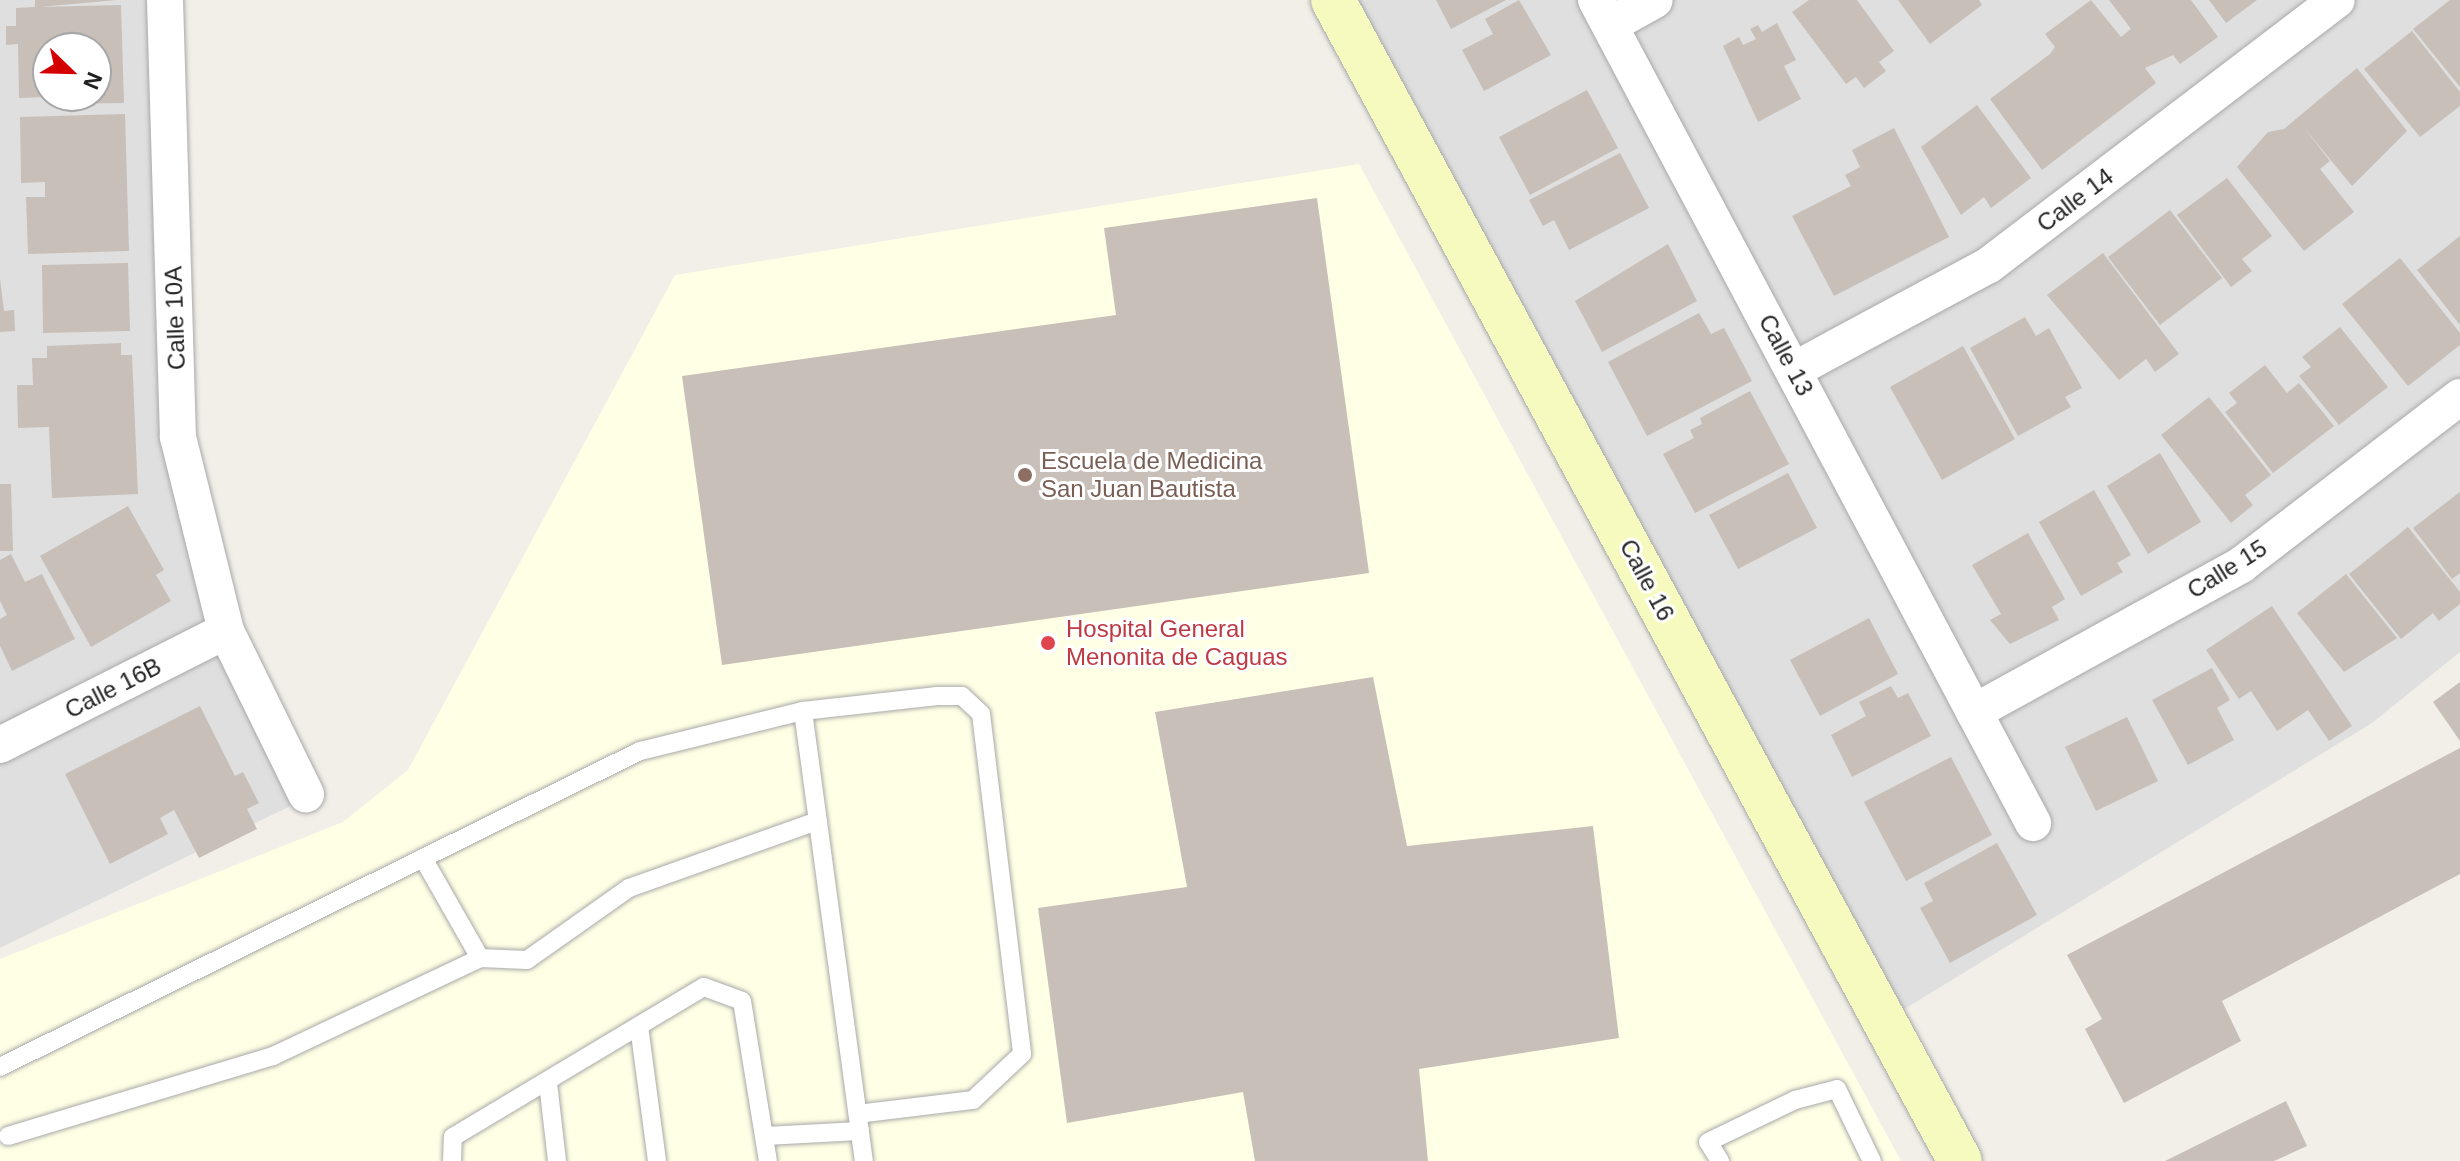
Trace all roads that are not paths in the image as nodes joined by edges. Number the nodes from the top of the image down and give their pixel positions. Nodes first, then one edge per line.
1 (165, 0) edge
2 (1333, 0) edge
3 (1655, 0) edge
4 (2337, 0) edge
5 (1603, 13) edge
6 (1794, 370) junction
7 (2460, 397) edge
8 (226, 631) junction
9 (803, 711) junction
10 (1974, 712) junction
11 (0, 745) edge
12 (306, 794) dead end
13 (817, 821) junction
14 (2033, 823) dead end
15 (423, 858) junction
16 (480, 958) junction
17 (639, 1026) junction
18 (0, 1067) edge
19 (548, 1083) junction
20 (859, 1123) junction
21 (8, 1136) dead end
22 (765, 1136) junction
23 (452, 1161) edge
24 (557, 1161) edge
25 (657, 1161) edge
26 (768, 1161) edge
27 (864, 1161) edge
28 (1720, 1161) edge
29 (1872, 1161) edge
30 (1960, 1161) edge

1 - 8 street, Calle 10A
2 - 30 street, Calle 16
3 - 5 street
4 - 6 street, Calle 14
5 - 6 street, Calle 13
6 - 10 street, Calle 13
7 - 10 street, Calle 15
8 - 11 street, Calle 16B
8 - 12 street, Calle 10A
9 - 13 lane
9 - 15 lane
9 - 20 lane
10 - 14 street, Calle 13
13 - 16 lane
13 - 20 lane
15 - 16 lane
15 - 18 lane
16 - 21 lane
17 - 19 lane
17 - 22 lane
17 - 25 lane
19 - 23 lane
19 - 24 lane
20 - 22 lane
20 - 27 lane
22 - 26 lane
28 - 29 lane

